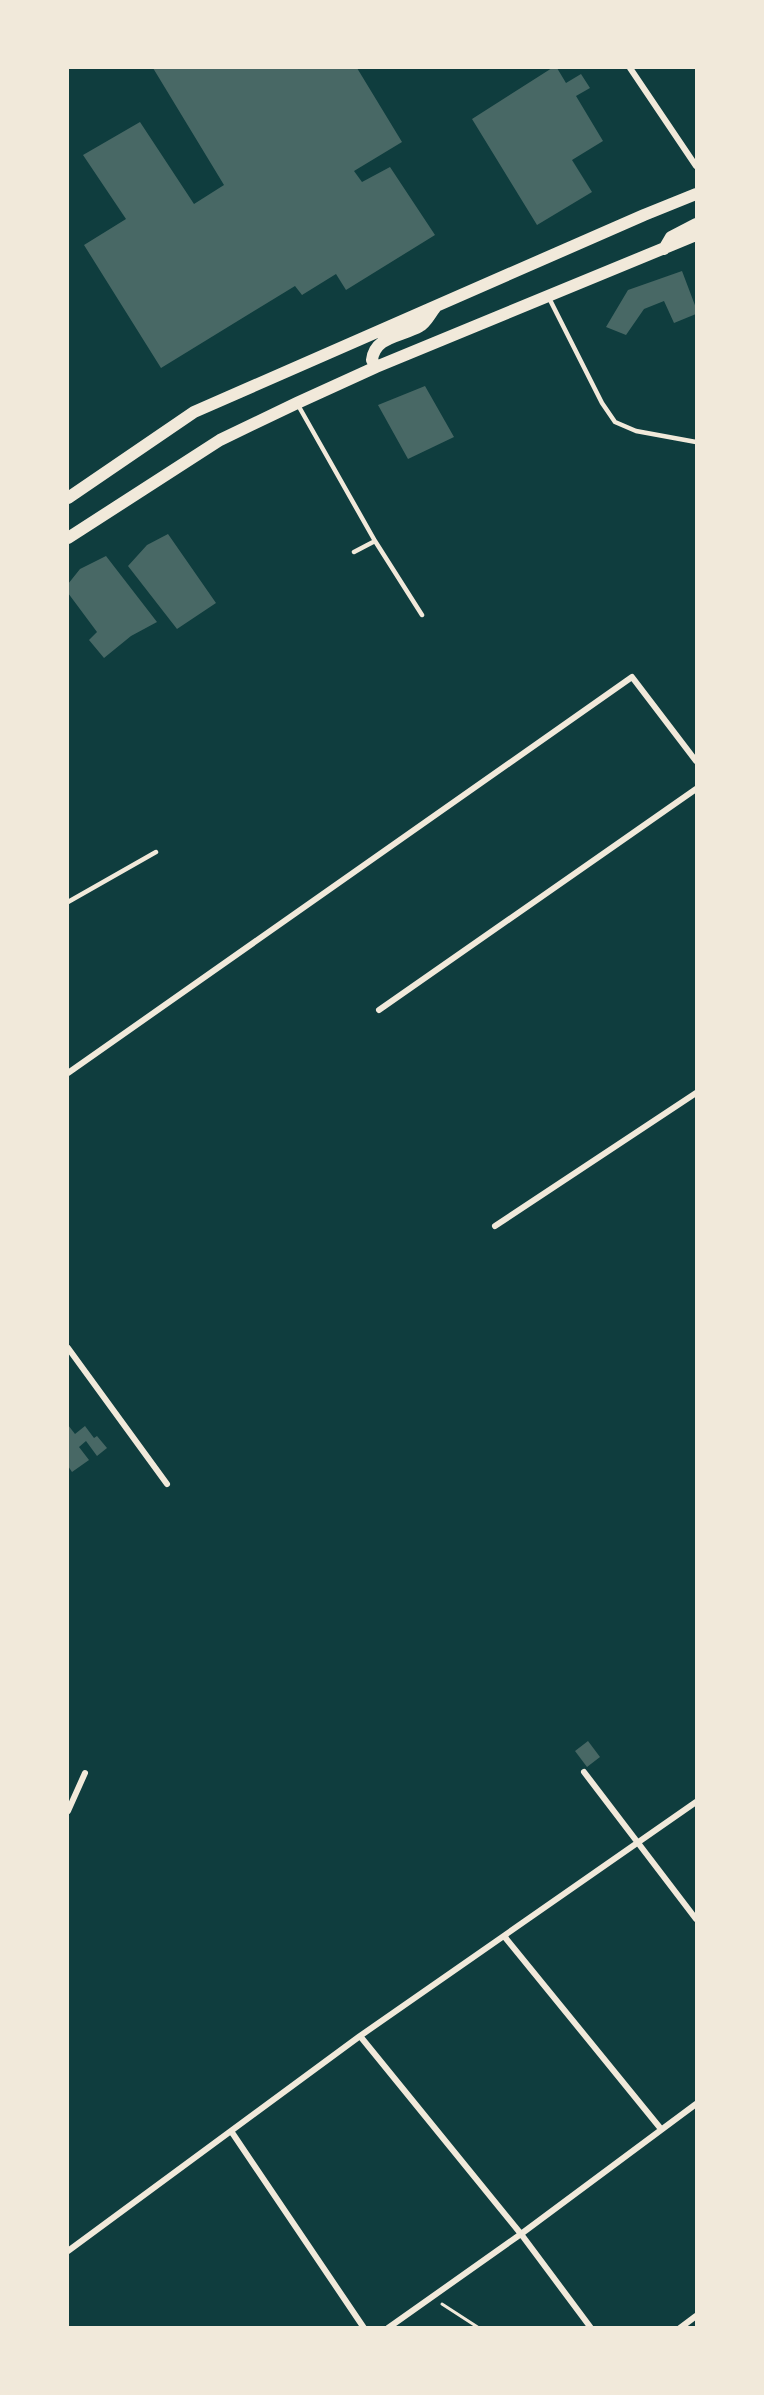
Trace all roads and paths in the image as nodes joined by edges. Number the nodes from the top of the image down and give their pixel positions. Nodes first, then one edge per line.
1 (630, 68) edge
2 (696, 166) edge
3 (696, 194) edge
4 (696, 224) edge
5 (696, 236) edge
6 (664, 249) junction
7 (548, 296) junction
8 (435, 307) junction
9 (376, 367) junction
10 (297, 403) junction
11 (696, 442) edge
12 (68, 498) edge
13 (68, 538) edge
14 (375, 541) junction
15 (354, 552) dead end
16 (422, 615) dead end
17 (696, 761) edge
18 (696, 789) edge
19 (156, 852) dead end
20 (68, 902) edge
21 (379, 1010) dead end
22 (68, 1073) edge
23 (696, 1093) edge
24 (495, 1226) dead end
25 (68, 1348) edge
26 (167, 1484) dead end
27 (584, 1772) dead end
28 (85, 1773) dead end
29 (696, 1802) edge
30 (68, 1811) edge
31 (639, 1843) junction
32 (696, 1919) edge
33 (504, 1936) junction
34 (360, 2036) junction
35 (696, 2104) edge
36 (661, 2129) junction
37 (231, 2131) junction
38 (521, 2234) junction
39 (68, 2251) edge
40 (431, 2297) junction
41 (696, 2316) edge
42 (364, 2328) edge
43 (388, 2328) edge
44 (478, 2328) edge
45 (591, 2328) edge
46 (680, 2328) edge

1 - 2 street
3 - 8 main road
4 - 6 main road
5 - 6 main road
6 - 7 main road
7 - 9 main road
7 - 11 lane
8 - 9 main road
8 - 12 main road
9 - 10 main road
10 - 13 main road
10 - 14 lane
14 - 15 lane
14 - 16 lane
17 - 22 street
18 - 21 street
19 - 20 lane
23 - 24 street
25 - 26 street
27 - 31 street
28 - 30 street
29 - 31 street
31 - 32 street
31 - 33 street
33 - 34 street
33 - 36 street
34 - 37 street
34 - 38 street
35 - 36 street
36 - 38 street
37 - 39 street
37 - 42 street
38 - 40 street
38 - 45 street
40 - 43 street
40 - 44 path
41 - 46 street

